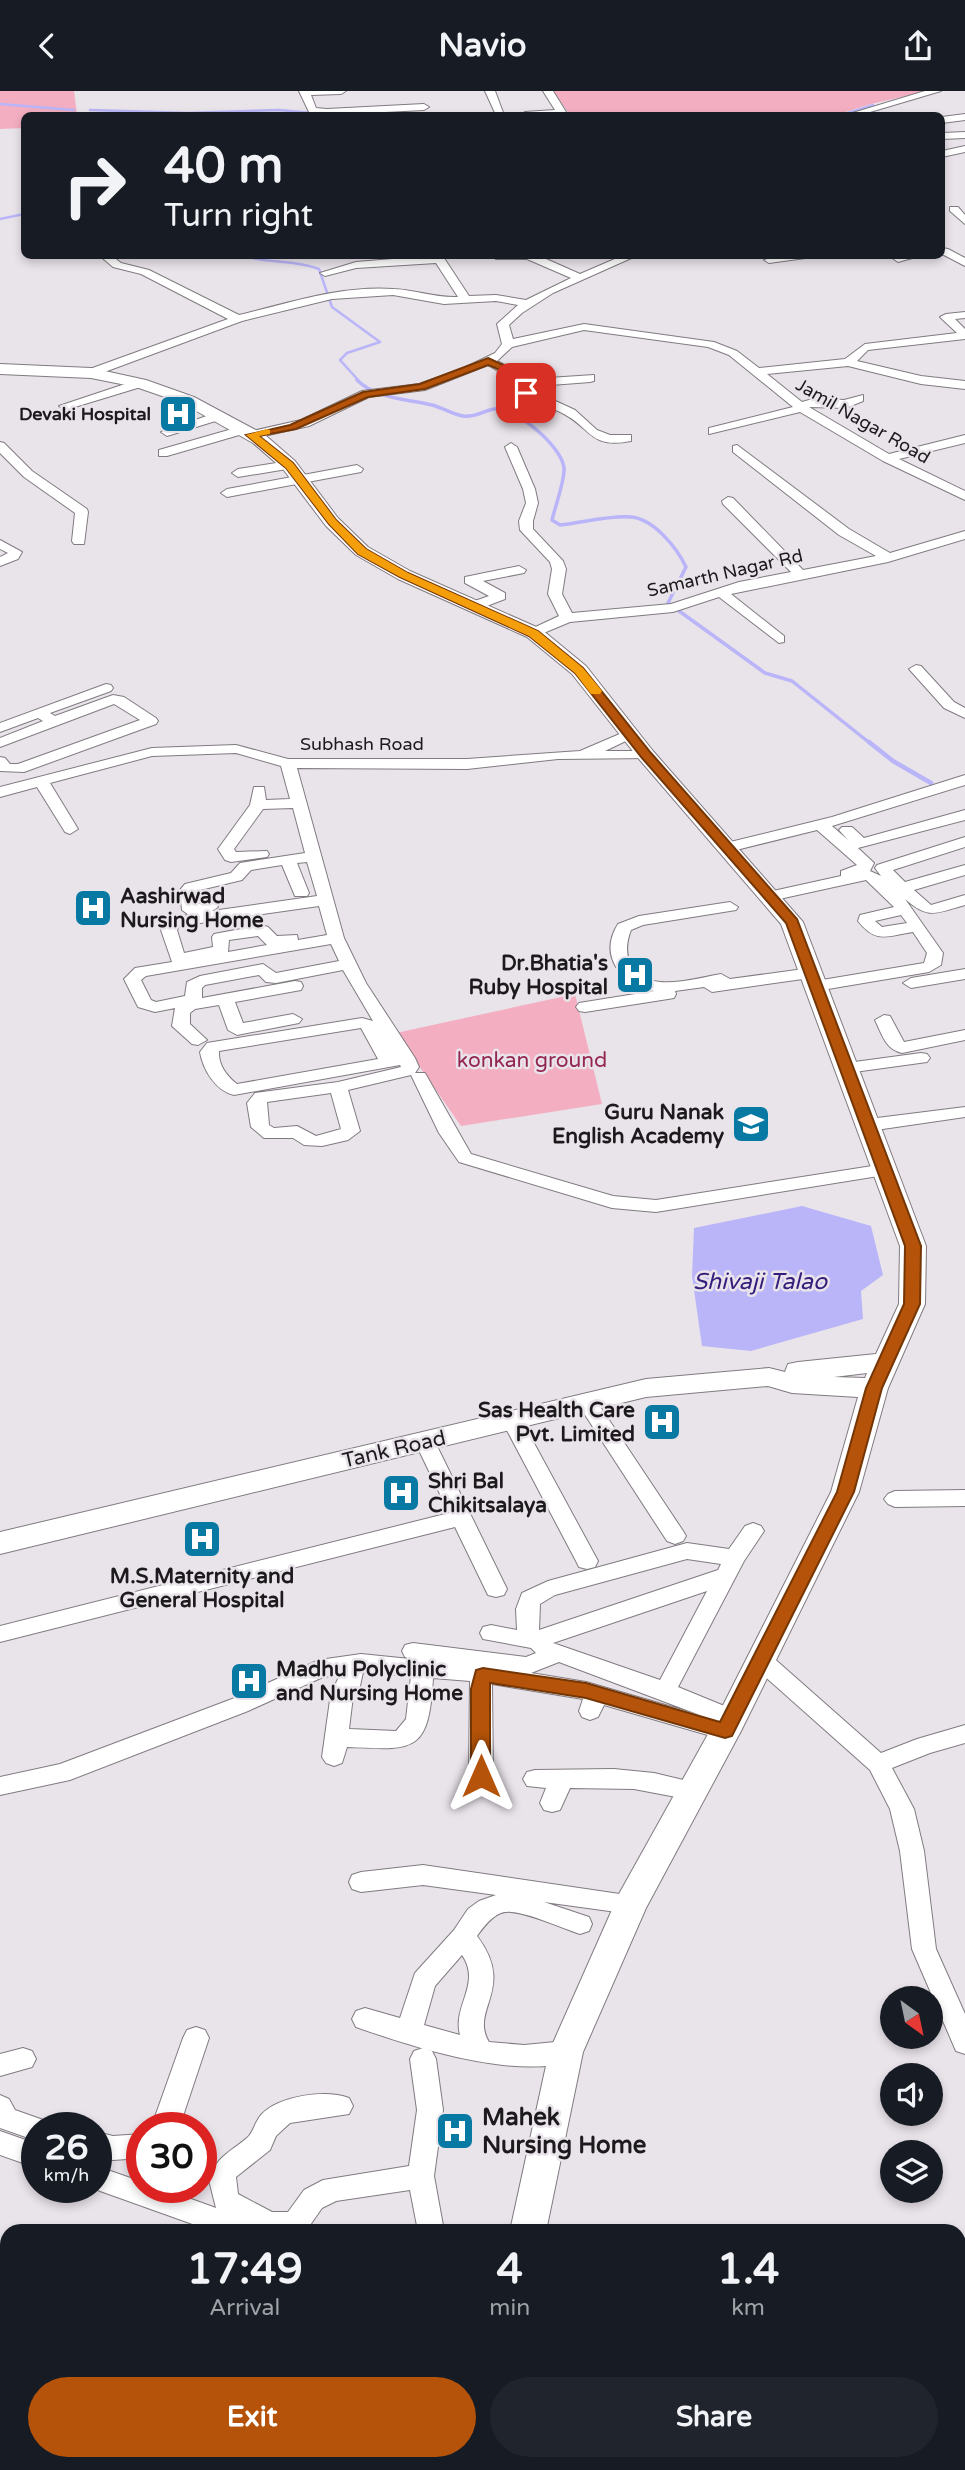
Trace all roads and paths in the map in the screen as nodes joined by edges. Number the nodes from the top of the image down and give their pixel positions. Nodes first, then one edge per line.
1 (341, 91) edge
2 (490, 91) edge
3 (548, 91) edge
4 (936, 91) edge
5 (304, 92) edge
6 (424, 107) edge
7 (499, 112) edge
8 (561, 112) edge
9 (862, 112) edge
10 (965, 117) edge
11 (945, 120) edge
12 (965, 135) edge
13 (945, 136) edge
14 (965, 149) edge
15 (945, 153) edge
16 (954, 209) dead end
17 (965, 221) edge
18 (965, 246) edge
19 (945, 251) edge
20 (945, 252) edge
21 (109, 259) edge
22 (434, 259) edge
23 (438, 259) edge
24 (536, 259) edge
25 (626, 259) edge
26 (780, 259) edge
27 (769, 260) dead end
28 (965, 263) edge
29 (325, 272) dead end
30 (580, 278) junction
31 (466, 300) junction
32 (525, 303) junction
33 (965, 315) edge
34 (238, 319) junction
35 (965, 335) edge
36 (508, 344) junction
37 (488, 361) junction
38 (848, 362) junction
39 (0, 369) edge
40 (965, 371) edge
41 (755, 372) junction
42 (90, 373) junction
43 (590, 378) dead end
44 (140, 383) junction
45 (514, 384) junction
46 (965, 384) edge
47 (859, 398) dead end
48 (65, 406) dead end
49 (800, 407) junction
50 (218, 416) junction
51 (713, 431) dead end
52 (167, 432) dead end
53 (247, 432) junction
54 (627, 438) dead end
55 (965, 439) edge
56 (0, 446) edge
57 (511, 447) dead end
58 (737, 449) dead end
59 (163, 453) dead end
60 (887, 459) junction
61 (0, 463) edge
62 (357, 469) dead end
63 (238, 473) dead end
64 (295, 473) junction
65 (27, 474) junction
66 (227, 493) dead end
67 (965, 496) edge
68 (728, 501) dead end
69 (965, 535) edge
70 (79, 541) dead end
71 (0, 544) edge
72 (888, 558) junction
73 (0, 562) edge
74 (519, 570) dead end
75 (800, 574) junction
76 (722, 593) junction
77 (474, 606) junction
78 (567, 618) junction
79 (534, 633) junction
80 (779, 639) dead end
81 (916, 669) dead end
82 (106, 688) dead end
83 (39, 712) junction
84 (965, 714) edge
85 (53, 722) junction
86 (0, 728) edge
87 (629, 734) junction
88 (0, 743) edge
89 (584, 754) junction
90 (646, 755) junction
91 (280, 760) junction
92 (2, 766) edge
93 (41, 781) junction
94 (958, 782) edge
95 (0, 792) edge
96 (965, 795) edge
97 (299, 803) junction
98 (965, 815) edge
99 (837, 820) junction
100 (821, 825) junction
101 (69, 829) dead end
102 (965, 842) edge
103 (728, 847) junction
104 (312, 852) junction
105 (288, 859) junction
106 (965, 870) edge
107 (903, 888) junction
108 (301, 893) junction
109 (768, 893) junction
110 (324, 895) junction
111 (965, 900) edge
112 (730, 907) dead end
113 (903, 910) junction
114 (917, 926) junction
115 (335, 934) junction
116 (315, 941) junction
117 (329, 967) junction
118 (351, 970) junction
119 (965, 974) edge
120 (728, 980) junction
121 (816, 985) junction
122 (225, 999) junction
123 (585, 1007) dead end
124 (373, 1010) junction
125 (293, 1019) dead end
126 (884, 1020) dead end
127 (312, 1023) dead end
128 (965, 1035) edge
129 (198, 1040) dead end
130 (406, 1058) junction
131 (921, 1058) dead end
132 (388, 1062) junction
133 (847, 1068) junction
134 (419, 1077) dead end
135 (338, 1087) junction
136 (965, 1112) edge
137 (869, 1125) junction
138 (885, 1170) junction
139 (880, 1375) junction
140 (769, 1377) joint
141 (586, 1401) junction
142 (512, 1422) junction
143 (425, 1442) junction
144 (965, 1498) edge
145 (895, 1499) dead end
146 (460, 1518) junction
147 (753, 1531) dead end
148 (675, 1536) dead end
149 (0, 1543) edge
150 (587, 1561) dead end
151 (731, 1567) junction
152 (496, 1588) dead end
153 (491, 1633) dead end
154 (0, 1634) edge
155 (536, 1640) junction
156 (558, 1653) junction
157 (418, 1660) junction
158 (761, 1660) junction
159 (354, 1664) junction
160 (483, 1675) junction
161 (665, 1691) junction
162 (728, 1725) junction
163 (965, 1734) edge
164 (878, 1764) junction
165 (481, 1776) dead end
166 (535, 1779) dead end
167 (562, 1779) junction
168 (0, 1786) edge
169 (692, 1791) junction
170 (552, 1803) dead end
171 (361, 1882) dead end
172 (631, 1904) junction
173 (580, 1924) dead end
174 (463, 1937) junction
175 (365, 2019) dead end
176 (409, 2032) junction
177 (196, 2038) dead end
178 (965, 2043) edge
179 (481, 2052) junction
180 (566, 2052) junction
181 (423, 2059) dead end
182 (340, 2106) dead end
183 (0, 2107) edge
184 (171, 2112) edge
185 (21, 2124) edge
186 (0, 2143) edge
187 (21, 2150) edge
188 (421, 2176) junction
189 (112, 2184) edge
190 (227, 2224) edge
191 (269, 2224) edge
192 (296, 2224) edge
193 (430, 2224) edge
194 (529, 2224) edge

1 - 5 street
2 - 7 street
3 - 8 street
4 - 9 street
5 - 6 street
10 - 11 street
12 - 13 street
14 - 15 street
16 - 17 street
18 - 19 street
20 - 28 street
21 - 34 street
22 - 29 street
23 - 31 street
24 - 30 street
25 - 30 street
26 - 27 street
30 - 32 street
31 - 32 street
31 - 34 street
32 - 36 street
33 - 35 street
34 - 42 street
35 - 38 street
36 - 37 street
36 - 41 street, Jamil Nagar Road
37 - 45 street
37 - 53 street
38 - 41 street
38 - 46 street
39 - 42 street
40 - 46 street
41 - 49 street, Jamil Nagar Road
42 - 44 street
43 - 45 street
44 - 48 street
44 - 50 street
45 - 54 street
47 - 49 street
49 - 51 street
49 - 60 street, Jamil Nagar Road
50 - 52 street
50 - 53 street
53 - 59 street
53 - 64 main road
55 - 60 street
56 - 65 street
57 - 78 street
58 - 72 street
60 - 67 street, Jamil Nagar Road
61 - 65 street
62 - 64 street
63 - 64 street
64 - 66 street
64 - 77 main road
65 - 70 street
68 - 75 street
69 - 72 street, Samarth Nagar Rd
71 - 73 street
72 - 75 street, Samarth Nagar Rd
74 - 77 street
75 - 76 street, Samarth Nagar Rd
76 - 78 street, Samarth Nagar Rd
76 - 80 street
77 - 79 main road
78 - 79 street, Samarth Nagar Rd
79 - 87 main road
81 - 84 street
82 - 83 street
83 - 85 street
83 - 86 street
85 - 88 street
85 - 92 street
87 - 89 street
87 - 90 main road
89 - 90 street, Subhash Road
89 - 91 street, Subhash Road
90 - 103 main road
91 - 93 street, Subhash Road
91 - 97 street
93 - 95 street
93 - 101 street
94 - 96 street
94 - 99 street
97 - 104 street
97 - 104 street
98 - 99 street
99 - 100 street
100 - 103 street
100 - 109 street
102 - 107 street
103 - 109 main road
104 - 105 street
104 - 110 street
105 - 108 street
105 - 108 street
106 - 107 street
107 - 111 street
108 - 110 street
109 - 113 street
109 - 121 main road
110 - 115 street
110 - 115 street
112 - 120 street
113 - 114 street
113 - 114 street
114 - 121 street
115 - 116 street
115 - 118 street
116 - 117 street
116 - 117 street
117 - 118 street
118 - 122 street
118 - 124 street
119 - 121 street
120 - 121 street
120 - 123 street
121 - 133 main road
122 - 125 street
122 - 129 street
124 - 127 street
124 - 130 street
126 - 128 street
130 - 132 street
130 - 135 street
131 - 133 street
132 - 132 street
133 - 137 main road
134 - 138 street
135 - 135 street
136 - 137 street
137 - 138 main road
138 - 139 main road
139 - 140 main road, Tank Road
139 - 158 main road
140 - 141 street, Tank Road
141 - 142 street, Tank Road
141 - 148 street
142 - 143 street, Tank Road
142 - 150 street
143 - 146 street
143 - 149 street, Tank Road
144 - 145 street
146 - 152 street
146 - 154 street
147 - 151 street
151 - 155 street
151 - 155 street
151 - 161 street
153 - 155 street
155 - 156 street
156 - 157 street
156 - 161 street
157 - 159 street
157 - 159 street
157 - 160 street
158 - 162 main road
158 - 164 street
159 - 168 street
160 - 162 street
160 - 165 street
161 - 162 street
162 - 169 main road
163 - 164 street
164 - 178 street
166 - 167 street
167 - 169 street
167 - 170 street
169 - 172 main road
171 - 172 street
172 - 180 main road
173 - 174 street
174 - 176 street
174 - 179 street
175 - 176 street
176 - 179 street
177 - 184 street
179 - 180 street
180 - 194 main road
181 - 188 street
182 - 191 street
183 - 185 street
186 - 187 street
188 - 192 street
188 - 193 street
189 - 190 street

